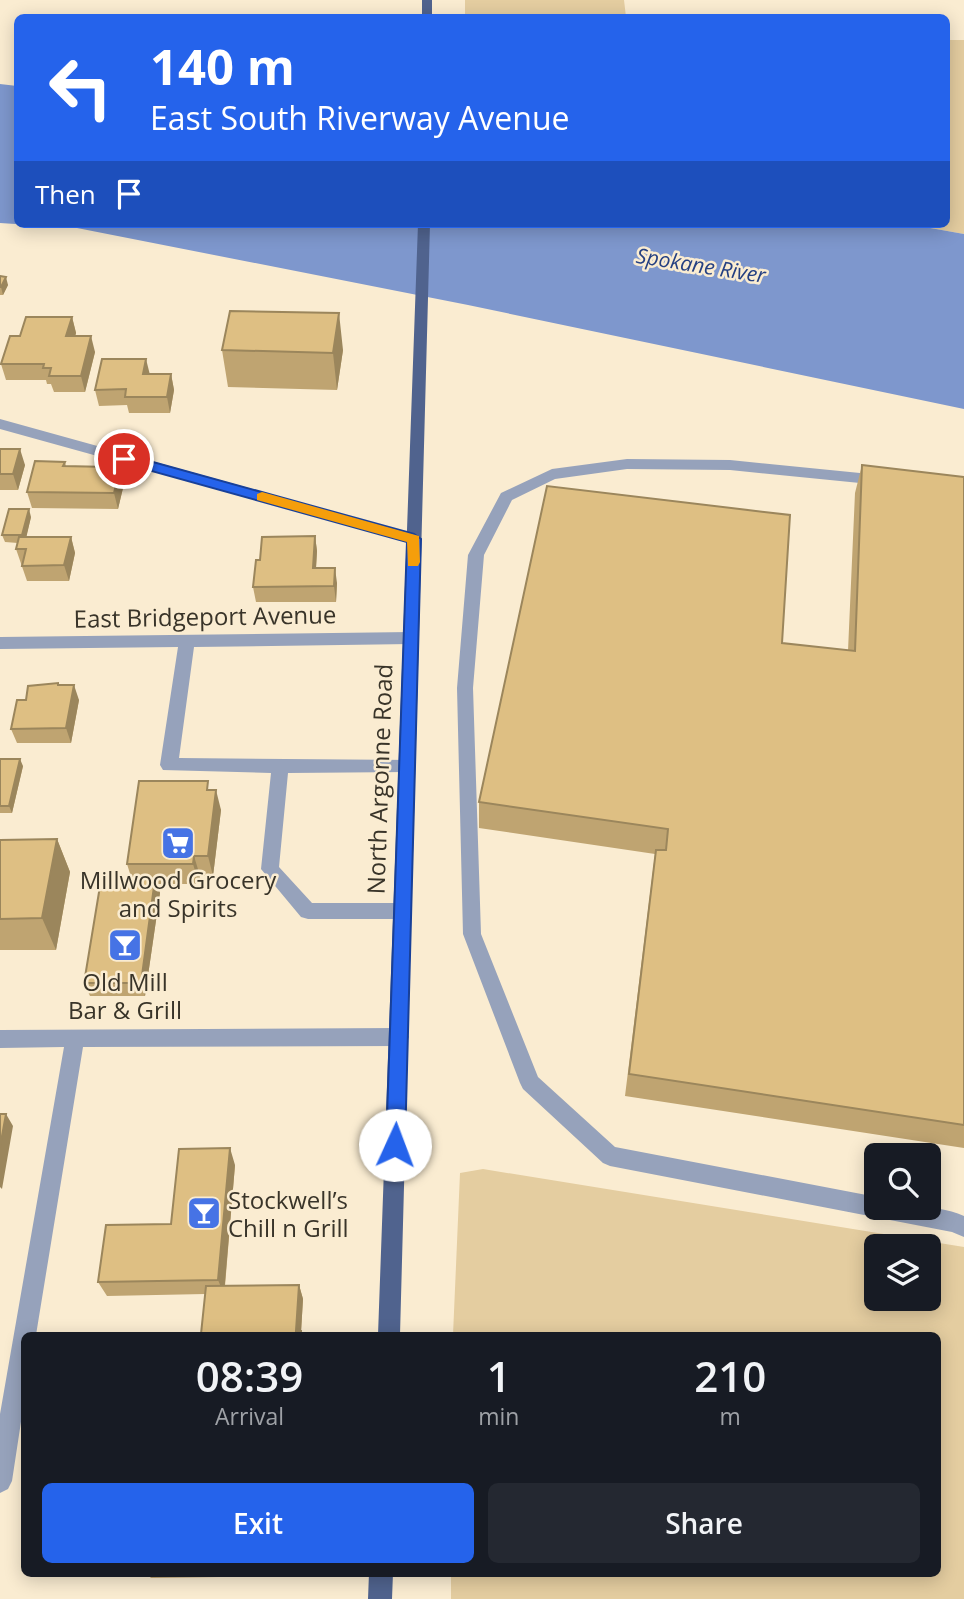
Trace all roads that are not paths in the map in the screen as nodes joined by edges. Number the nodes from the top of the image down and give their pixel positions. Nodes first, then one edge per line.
1 (425, 228) edge
2 (0, 424) edge
3 (895, 482) edge
4 (414, 539) junction
5 (411, 638) junction
6 (187, 642) junction
7 (0, 643) edge
8 (280, 765) junction
9 (407, 765) junction
10 (402, 911) junction
11 (399, 1037) junction
12 (0, 1039) edge
13 (75, 1039) junction
14 (864, 1204) edge
15 (941, 1219) edge
16 (964, 1227) edge
17 (26, 1332) edge
18 (389, 1332) edge
19 (21, 1360) edge
20 (0, 1481) edge
21 (381, 1577) edge
22 (380, 1599) edge

1 - 4 main road, North Argonne Road
2 - 4 street
3 - 14 street
4 - 5 main road, North Argonne Road
5 - 6 street, East Bridgeport Avenue
5 - 9 main road, North Argonne Road
6 - 7 street, East Bridgeport Avenue
6 - 8 street
8 - 9 street
8 - 10 street
9 - 10 main road, North Argonne Road
10 - 11 main road, North Argonne Road
11 - 13 street
11 - 18 main road, North Argonne Road
12 - 13 street
13 - 17 street
15 - 16 street
19 - 20 street
21 - 22 main road

